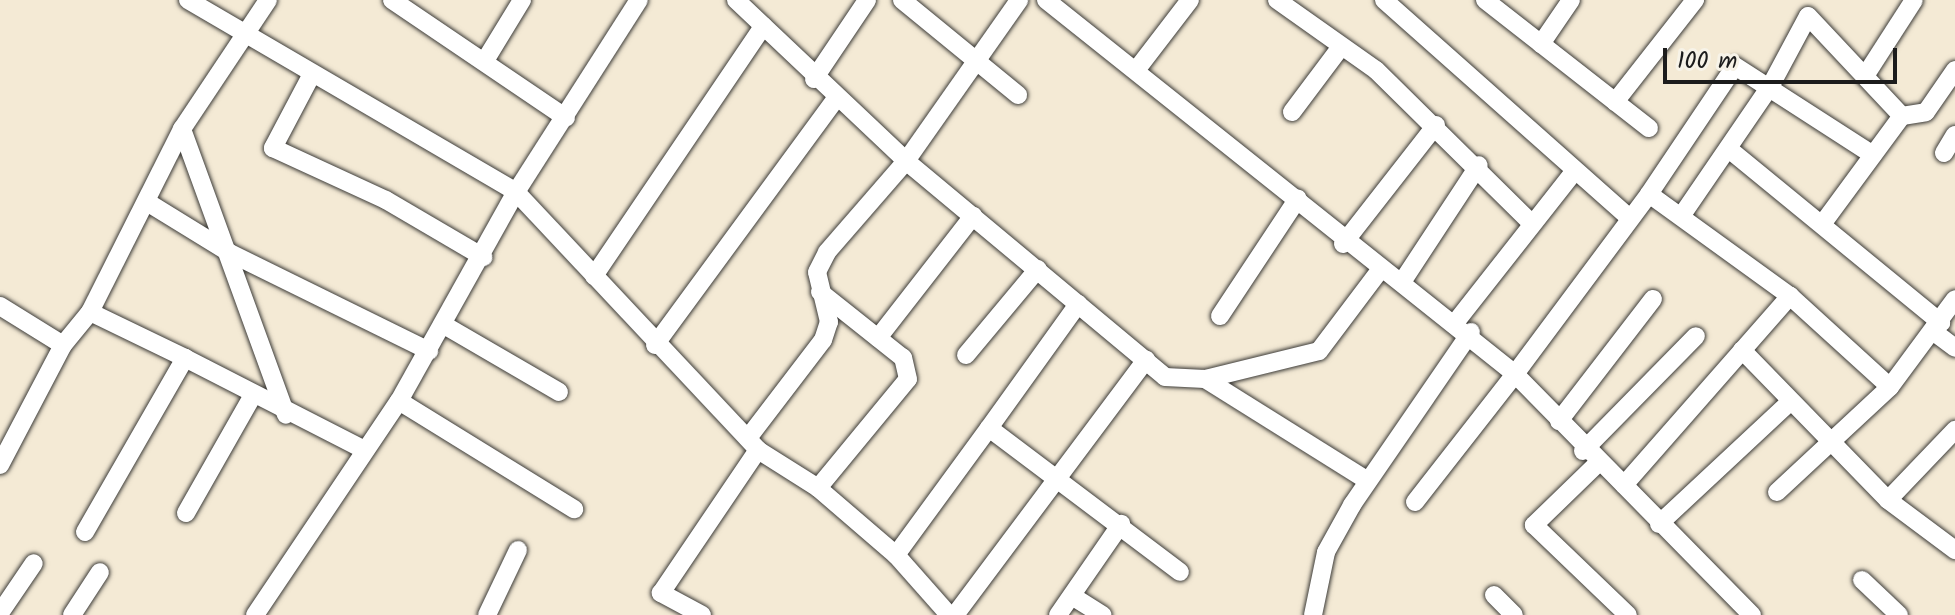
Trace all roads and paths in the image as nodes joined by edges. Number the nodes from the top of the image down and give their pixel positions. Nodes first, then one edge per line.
1 (188, 0) edge
2 (268, 0) edge
3 (392, 0) edge
4 (522, 0) edge
5 (639, 0) edge
6 (736, 0) edge
7 (867, 0) edge
8 (902, 0) edge
9 (1019, 0) edge
10 (1190, 0) edge
11 (1277, 0) edge
12 (1384, 0) edge
13 (1485, 0) edge
14 (1571, 0) edge
15 (1695, 0) edge
16 (1914, 0) edge
17 (1055, 2) edge
18 (1813, 8) edge
19 (763, 26) junction
20 (246, 34) junction
21 (1541, 44) junction
22 (1340, 48) junction
23 (973, 57) junction
24 (486, 59) junction
25 (1137, 69) junction
26 (1955, 70) edge
27 (312, 74) junction
28 (1865, 76) junction
29 (814, 79) junction
30 (1771, 85) junction
31 (1018, 95) dead end
32 (836, 99) junction
33 (1615, 102) junction
34 (1292, 112) dead end
35 (1902, 116) junction
36 (566, 118) junction
37 (1436, 125) junction
38 (1649, 128) dead end
39 (182, 129) junction
40 (1955, 135) edge
41 (1730, 150) junction
42 (1944, 153) dead end
43 (1873, 155) junction
44 (906, 161) junction
45 (1479, 165) junction
46 (1574, 172) junction
47 (516, 192) junction
48 (1649, 194) junction
49 (1298, 198) junction
50 (147, 202) junction
51 (1682, 215) junction
52 (973, 216) junction
53 (1627, 216) junction
54 (1529, 221) junction
55 (1823, 223) junction
56 (1343, 244) junction
57 (230, 253) junction
58 (483, 257) junction
59 (1038, 269) junction
60 (1380, 270) junction
61 (594, 276) junction
62 (1404, 279) junction
63 (818, 290) junction
64 (1790, 296) junction
65 (1653, 299) dead end
66 (1955, 299) edge
67 (1078, 304) junction
68 (0, 306) edge
69 (90, 312) junction
70 (1220, 316) dead end
71 (444, 325) junction
72 (1463, 328) junction
73 (1938, 328) junction
74 (1696, 336) dead end
75 (878, 338) junction
76 (63, 345) junction
77 (655, 345) junction
78 (1955, 348) edge
79 (1742, 350) junction
80 (429, 351) junction
81 (966, 355) dead end
82 (185, 358) junction
83 (1146, 360) junction
84 (1515, 374) junction
85 (1205, 379) junction
86 (1890, 387) junction
87 (559, 392) dead end
88 (253, 395) junction
89 (399, 401) junction
90 (1791, 401) junction
91 (286, 415) junction
92 (1559, 421) junction
93 (989, 428) junction
94 (1955, 430) edge
95 (8, 431) edge
96 (753, 444) junction
97 (1833, 446) junction
98 (361, 448) junction
99 (1583, 451) junction
100 (1597, 464) junction
101 (0, 465) edge
102 (1062, 477) junction
103 (1368, 481) junction
104 (1624, 485) junction
105 (818, 488) junction
106 (1777, 492) dead end
107 (1888, 500) junction
108 (1415, 502) dead end
109 (574, 509) dead end
110 (186, 513) dead end
111 (1121, 524) junction
112 (1659, 524) junction
113 (85, 532) dead end
114 (1954, 546) edge
115 (518, 550) dead end
116 (896, 555) junction
117 (34, 563) dead end
118 (100, 572) dead end
119 (1180, 572) dead end
120 (1862, 580) dead end
121 (1494, 595) dead end
122 (1072, 596) junction
123 (938, 599) junction
124 (1739, 611) edge
125 (0, 613) edge
126 (72, 615) edge
127 (255, 615) edge
128 (487, 615) edge
129 (702, 615) edge
130 (925, 615) edge
131 (949, 615) edge
132 (955, 615) edge
133 (1058, 615) edge
134 (1102, 615) edge
135 (1313, 615) edge
136 (1514, 615) edge
137 (1628, 615) edge
138 (1899, 615) edge

1 - 20 street
2 - 20 street
3 - 24 street
4 - 24 street
5 - 36 street
6 - 19 street
7 - 29 street
8 - 23 street
9 - 23 street
10 - 25 street
11 - 22 street
12 - 46 street
13 - 21 street
14 - 21 street
15 - 33 street
16 - 28 street
17 - 25 street
18 - 28 street
18 - 30 street
19 - 29 street
19 - 61 street
20 - 27 street
20 - 39 street
21 - 33 street
22 - 34 street
22 - 37 street
23 - 31 street
23 - 44 street
24 - 36 street
25 - 49 street
26 - 35 street
27 - 47 street
27 - 58 street
28 - 35 street
29 - 32 street
30 - 41 street
30 - 43 street
30 - 48 street
32 - 44 street
32 - 77 street
33 - 38 street
35 - 43 street
36 - 47 street
37 - 45 street
37 - 56 street
39 - 50 street
39 - 57 street
40 - 42 street
41 - 51 street
41 - 55 street
43 - 55 street
44 - 52 street
44 - 63 street
45 - 54 street
45 - 62 street
46 - 53 street
46 - 54 street
47 - 58 street
47 - 61 street
48 - 51 street
48 - 53 street
49 - 56 street
49 - 70 street
50 - 57 street
50 - 69 street
51 - 64 street
52 - 59 street
52 - 75 street
53 - 84 street
54 - 72 street
55 - 73 street
56 - 60 street
57 - 80 street
57 - 91 street
58 - 71 street
59 - 67 street
59 - 81 street
60 - 62 street
60 - 85 street
61 - 77 street
62 - 72 street
63 - 75 street
63 - 96 street
64 - 79 street
64 - 86 street
65 - 92 street
66 - 73 street
67 - 83 street
67 - 93 street
68 - 76 street
69 - 76 street
69 - 82 street
71 - 80 street
71 - 87 street
72 - 84 street
72 - 103 street
73 - 78 street
73 - 86 street
74 - 99 street
75 - 105 street
76 - 95 street
77 - 96 street
79 - 90 street
79 - 104 street
80 - 89 street
82 - 88 street
82 - 113 street
83 - 85 street
83 - 102 street
84 - 92 street
84 - 108 street
85 - 103 street
86 - 97 street
88 - 91 street
88 - 110 street
89 - 98 street
89 - 109 street
90 - 97 street
90 - 112 street
91 - 98 street
92 - 99 street
93 - 102 street
93 - 116 street
94 - 107 street
95 - 101 street
96 - 105 street
96 - 129 street
97 - 106 street
97 - 107 street
98 - 127 street
99 - 100 street
100 - 104 street
100 - 137 street
102 - 111 street
102 - 132 street
103 - 135 street
104 - 112 street
105 - 116 street
107 - 114 street
111 - 119 street
111 - 122 street
112 - 124 street
115 - 128 street
116 - 123 street
117 - 125 street
118 - 126 street
120 - 138 street
121 - 136 street
122 - 133 street
122 - 134 street
123 - 130 street
123 - 131 street

